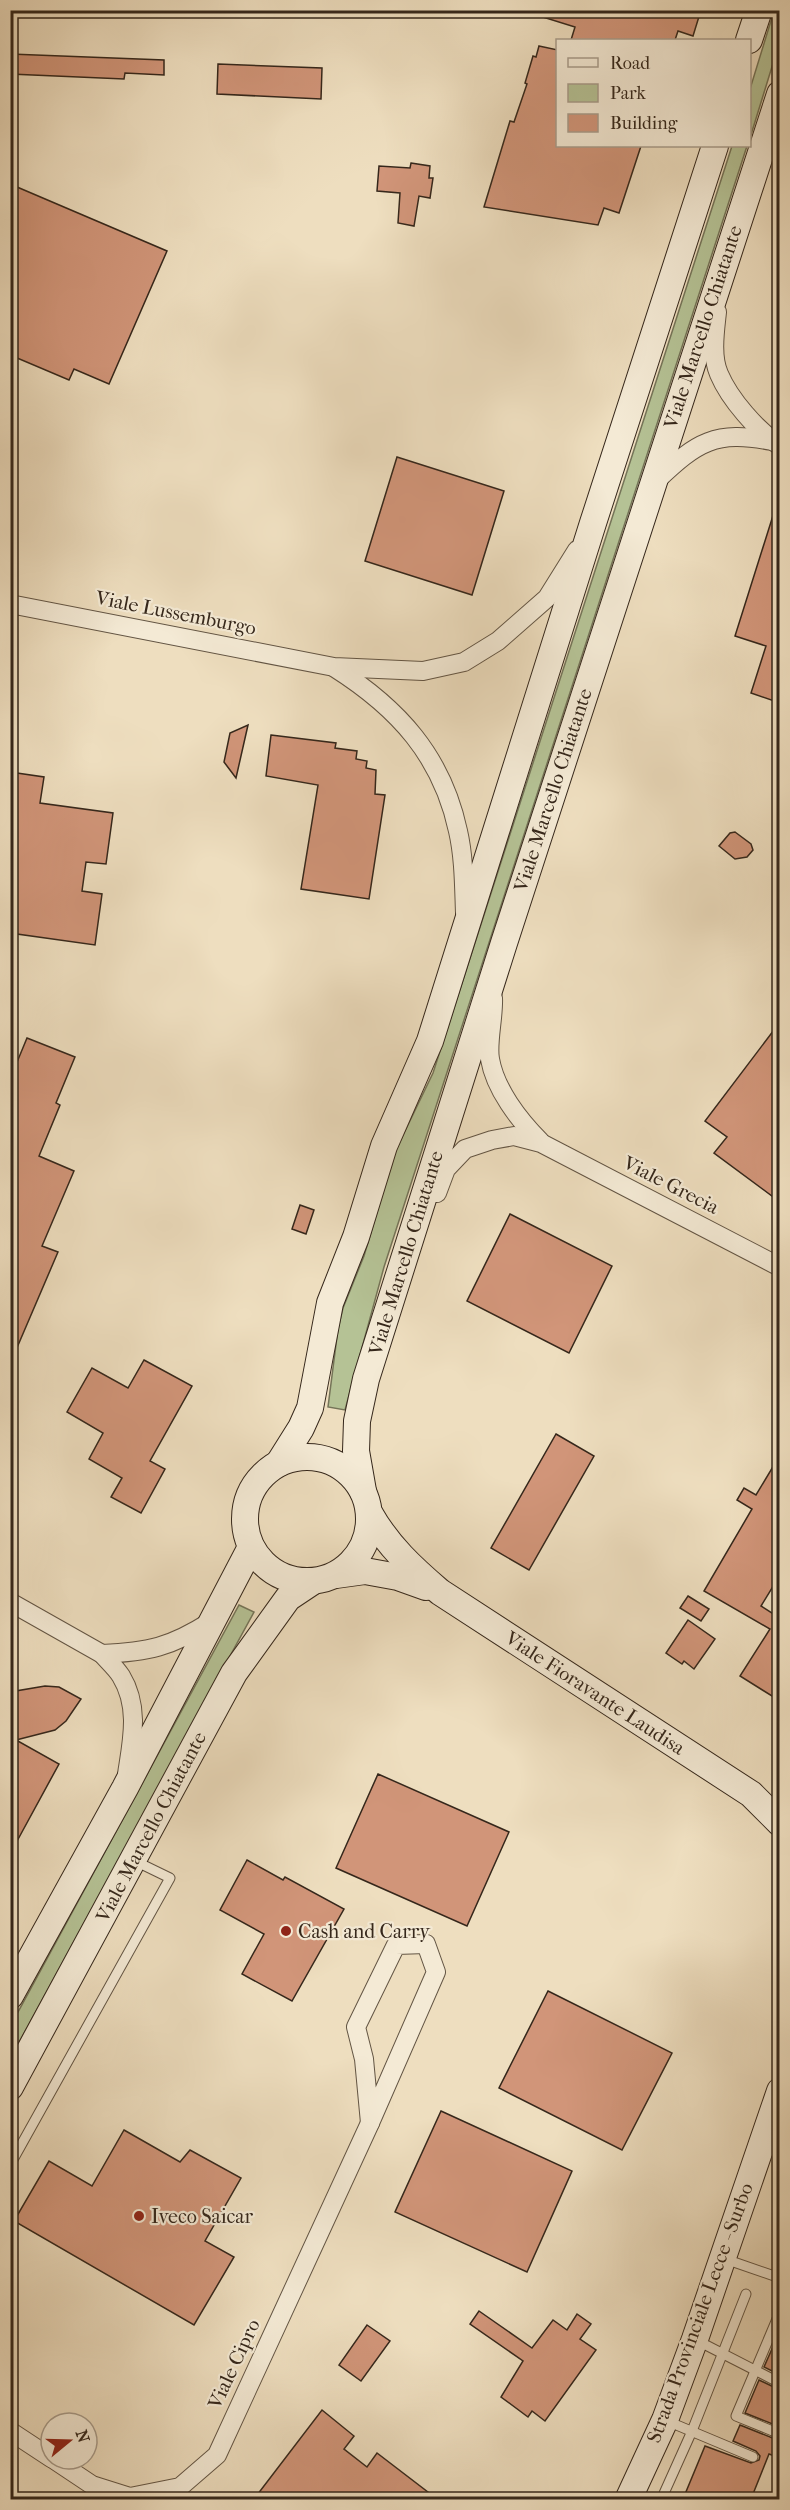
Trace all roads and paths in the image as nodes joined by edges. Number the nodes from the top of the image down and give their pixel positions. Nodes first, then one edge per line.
1 (759, 10) edge
2 (749, 39) edge
3 (780, 94) edge
4 (715, 147) edge
5 (720, 276) junction
6 (776, 444) edge
7 (652, 484) junction
8 (593, 523) junction
9 (10, 604) edge
10 (334, 667) junction
11 (465, 928) junction
12 (492, 982) junction
13 (541, 1143) junction
14 (780, 1267) edge
15 (399, 1273) junction
16 (279, 1462) junction
17 (367, 1502) junction
18 (251, 1547) junction
19 (324, 1579) junction
20 (440, 1592) junction
21 (10, 1602) edge
22 (214, 1619) junction
23 (102, 1654) junction
24 (125, 1788) junction
25 (751, 1794) junction
26 (780, 1803) edge
27 (780, 1823) edge
28 (133, 1860) junction
29 (10, 1996) edge
30 (10, 2087) edge
31 (780, 2091) edge
32 (370, 2123) junction
33 (770, 2150) edge
34 (10, 2165) edge
35 (722, 2258) junction
36 (780, 2278) edge
37 (746, 2294) dead end
38 (780, 2320) edge
39 (695, 2339) junction
40 (723, 2353) junction
41 (754, 2371) junction
42 (780, 2383) edge
43 (664, 2420) junction
44 (10, 2431) edge
45 (692, 2431) junction
46 (780, 2434) edge
47 (39, 2450) edge
48 (753, 2457) dead end
49 (71, 2471) edge
50 (628, 2499) edge
51 (661, 2499) edge

1 - 2 street
3 - 5 street, Viale Marcello Chiatante
4 - 8 street, Viale Marcello Chiatante
5 - 6 street
5 - 7 street, Viale Marcello Chiatante
6 - 7 street
7 - 12 street, Viale Marcello Chiatante
8 - 10 street, Viale Lussemburgo
8 - 11 street, Viale Marcello Chiatante
9 - 10 street, Viale Lussemburgo
10 - 11 street, Viale Lussemburgo
11 - 16 street, Viale Marcello Chiatante
12 - 13 street, Viale Grecia
12 - 15 street, Viale Marcello Chiatante
13 - 14 street, Viale Grecia
13 - 15 street, Viale Grecia
15 - 17 street, Viale Marcello Chiatante
16 - 17 street
16 - 18 street, Viale Marcello Chiatante
17 - 19 street, Viale Marcello Chiatante
17 - 20 street, Viale Fioravante Laudisa
18 - 19 street, Viale Marcello Chiatante
18 - 22 street, Viale Marcello Chiatante
19 - 20 street, Viale Fioravante Laudisa
19 - 28 street, Viale Marcello Chiatante
20 - 25 street, Viale Fioravante Laudisa
21 - 23 street
22 - 23 street
22 - 24 street, Viale Marcello Chiatante
23 - 24 street
24 - 29 street, Viale Marcello Chiatante
25 - 26 street, Viale Fioravante Laudisa
25 - 27 street, Viale Fioravante Laudisa
28 - 30 street, Viale Marcello Chiatante
28 - 34 lane
31 - 33 street, Strada Provinciale Lecce - Surbo
32 - 32 street, Viale Cipro
32 - 49 street, Viale Cipro
33 - 35 street, Strada Provinciale Lecce - Surbo
35 - 36 lane
35 - 39 street, Strada Provinciale Lecce - Surbo
37 - 40 lane
38 - 41 lane
39 - 40 lane
39 - 43 street, Strada Provinciale Lecce - Surbo
40 - 41 lane
40 - 45 lane
41 - 42 lane
41 - 46 lane
43 - 45 lane
43 - 50 street, Strada Provinciale Lecce - Surbo
44 - 47 street, Viale Cipro
45 - 48 lane
45 - 51 lane

